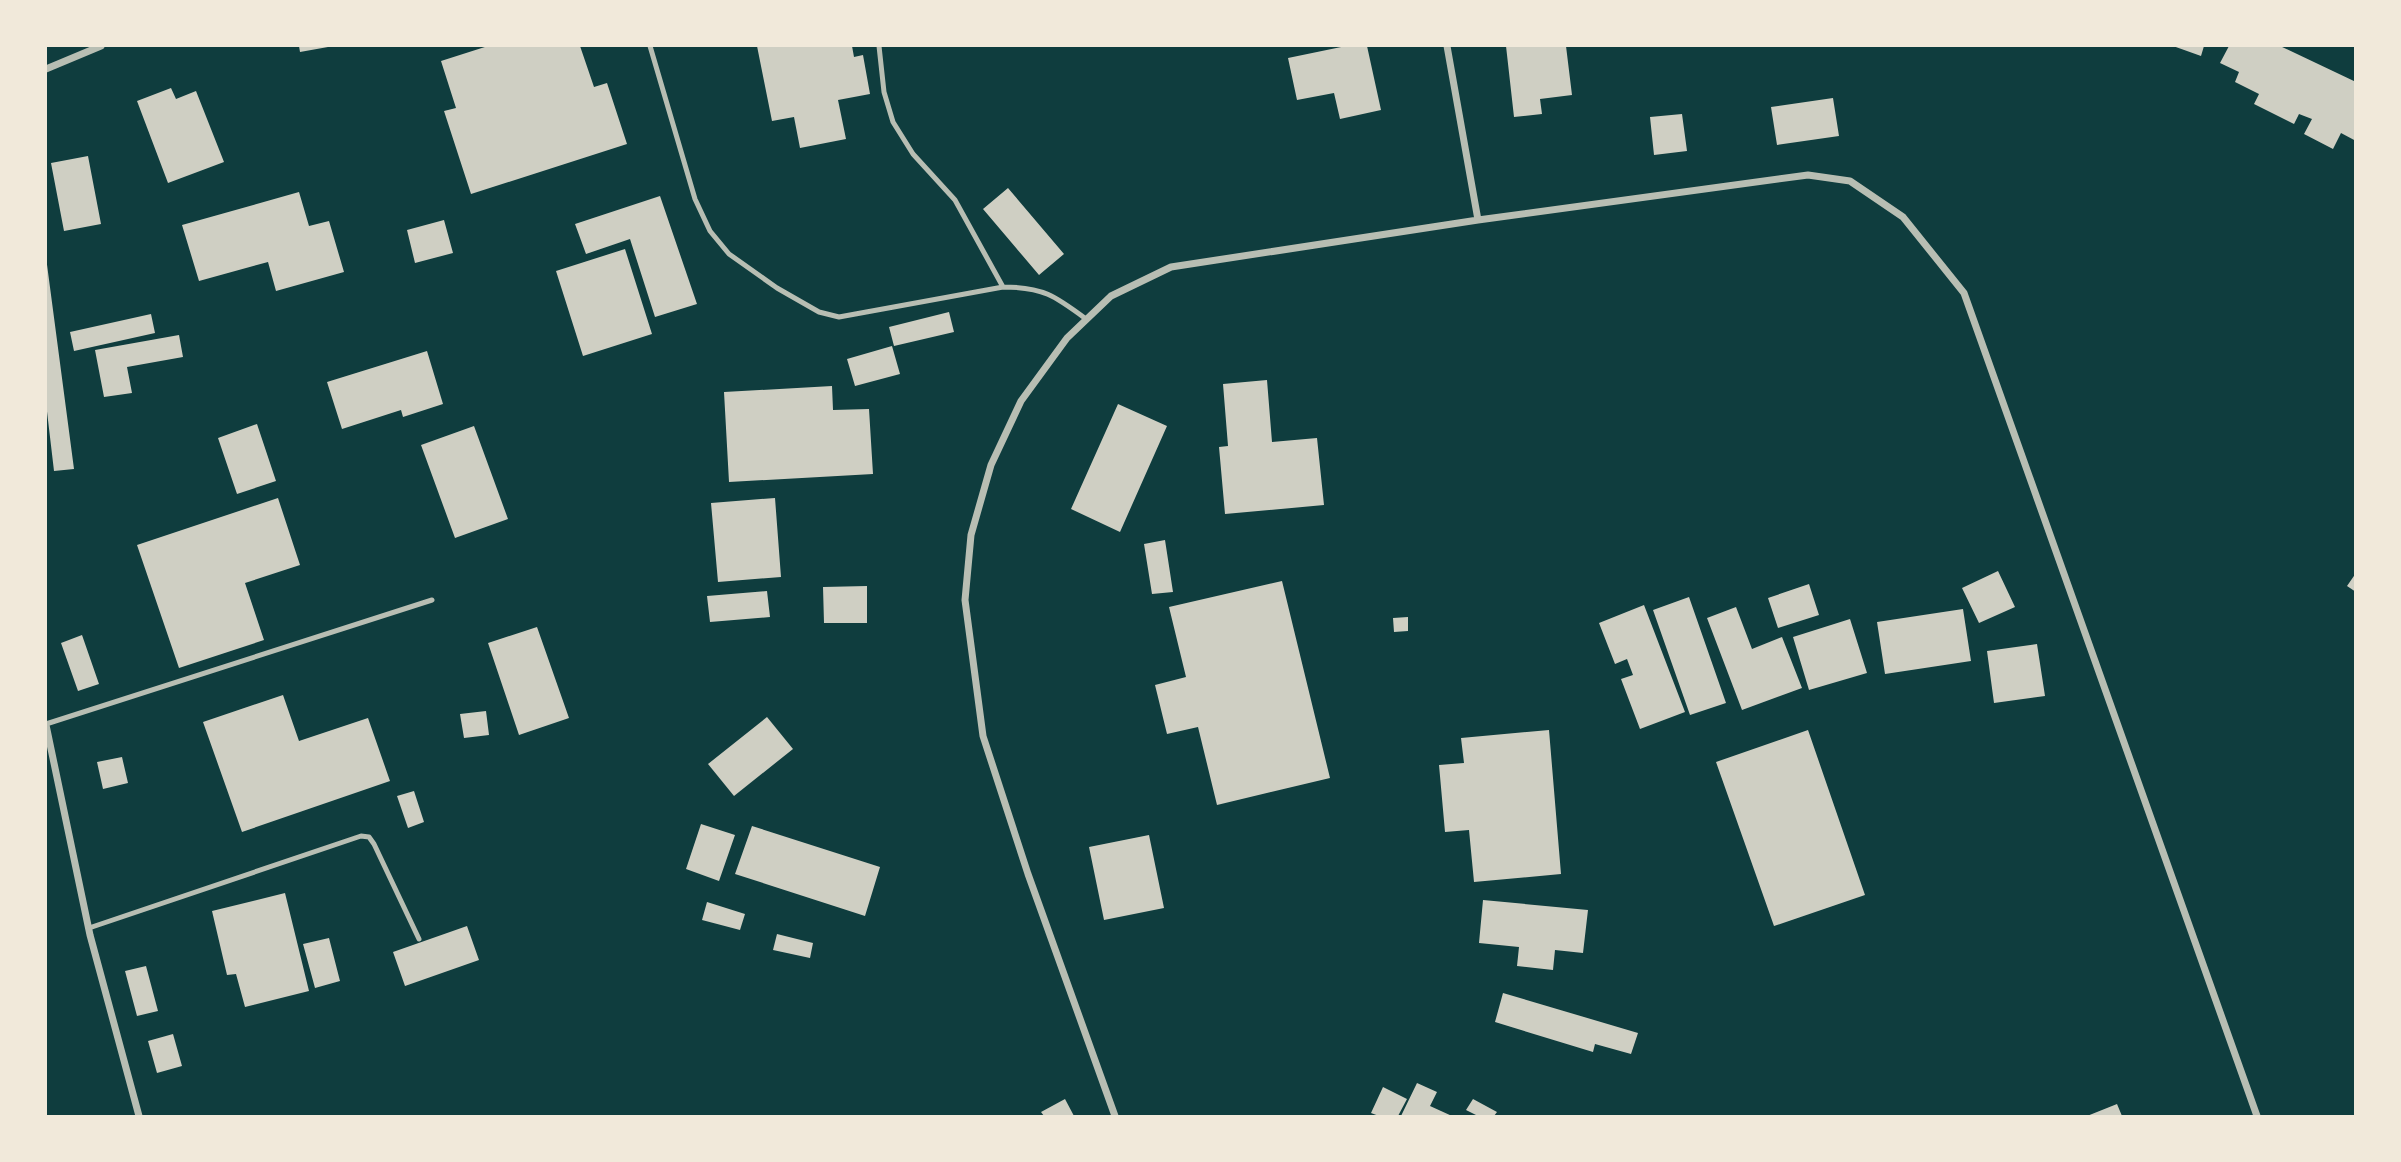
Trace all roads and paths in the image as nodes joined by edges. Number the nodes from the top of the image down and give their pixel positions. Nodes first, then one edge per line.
1 (101, 46) edge
2 (650, 46) edge
3 (879, 46) edge
4 (1447, 46) edge
5 (46, 69) edge
6 (1478, 220) junction
7 (1003, 287) junction
8 (1086, 319) junction
9 (432, 600) dead end
10 (46, 724) edge
11 (89, 928) junction
12 (419, 939) dead end
13 (139, 1116) edge
14 (1115, 1116) edge
15 (2257, 1116) edge

1 - 5 street
2 - 7 lane
3 - 7 lane
4 - 6 street
6 - 8 street
6 - 15 street
7 - 8 lane
8 - 14 street
9 - 10 lane
10 - 11 street
11 - 12 lane
11 - 13 street

